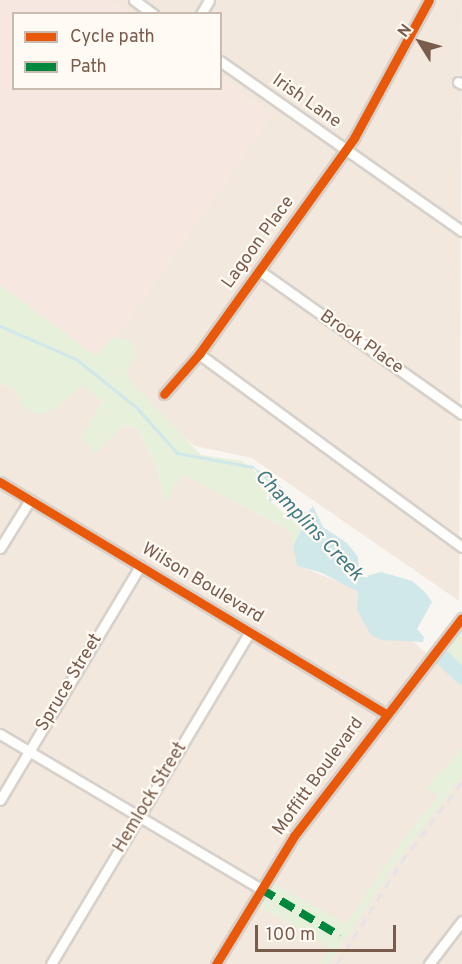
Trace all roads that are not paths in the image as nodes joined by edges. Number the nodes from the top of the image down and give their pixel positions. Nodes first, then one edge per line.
1 (134, 0) edge
2 (429, 0) edge
3 (150, 12) edge
4 (222, 62) edge
5 (346, 150) junction
6 (462, 231) edge
7 (260, 271) junction
8 (199, 354) junction
9 (164, 394) dead end
10 (462, 414) edge
11 (0, 482) edge
12 (30, 500) junction
13 (462, 547) edge
14 (0, 548) edge
15 (140, 566) junction
16 (462, 618) edge
17 (250, 632) junction
18 (386, 714) junction
19 (0, 734) edge
20 (29, 752) junction
21 (0, 800) edge
22 (139, 818) junction
23 (261, 889) junction
24 (462, 921) edge
25 (51, 964) edge
26 (216, 964) edge
27 (429, 964) edge

1 - 3 street
2 - 5 street, Lagoon Place
4 - 5 street, Irish Lane
5 - 6 street, Irish Lane
5 - 7 street, Lagoon Place
7 - 8 street, Lagoon Place
7 - 10 street, Brook Place
8 - 9 street, Lagoon Place
8 - 13 street
11 - 12 street, Wilson Boulevard
12 - 14 street
12 - 15 street, Wilson Boulevard
15 - 17 street, Wilson Boulevard
15 - 20 street, Spruce Street
16 - 18 street, Moffitt Boulevard
17 - 18 street, Wilson Boulevard
17 - 22 street, Hemlock Street
18 - 23 street, Moffitt Boulevard
19 - 20 street
20 - 21 street, Spruce Street
20 - 22 street
22 - 23 street
22 - 25 street, Hemlock Street
23 - 26 street, Moffitt Boulevard
24 - 27 street

